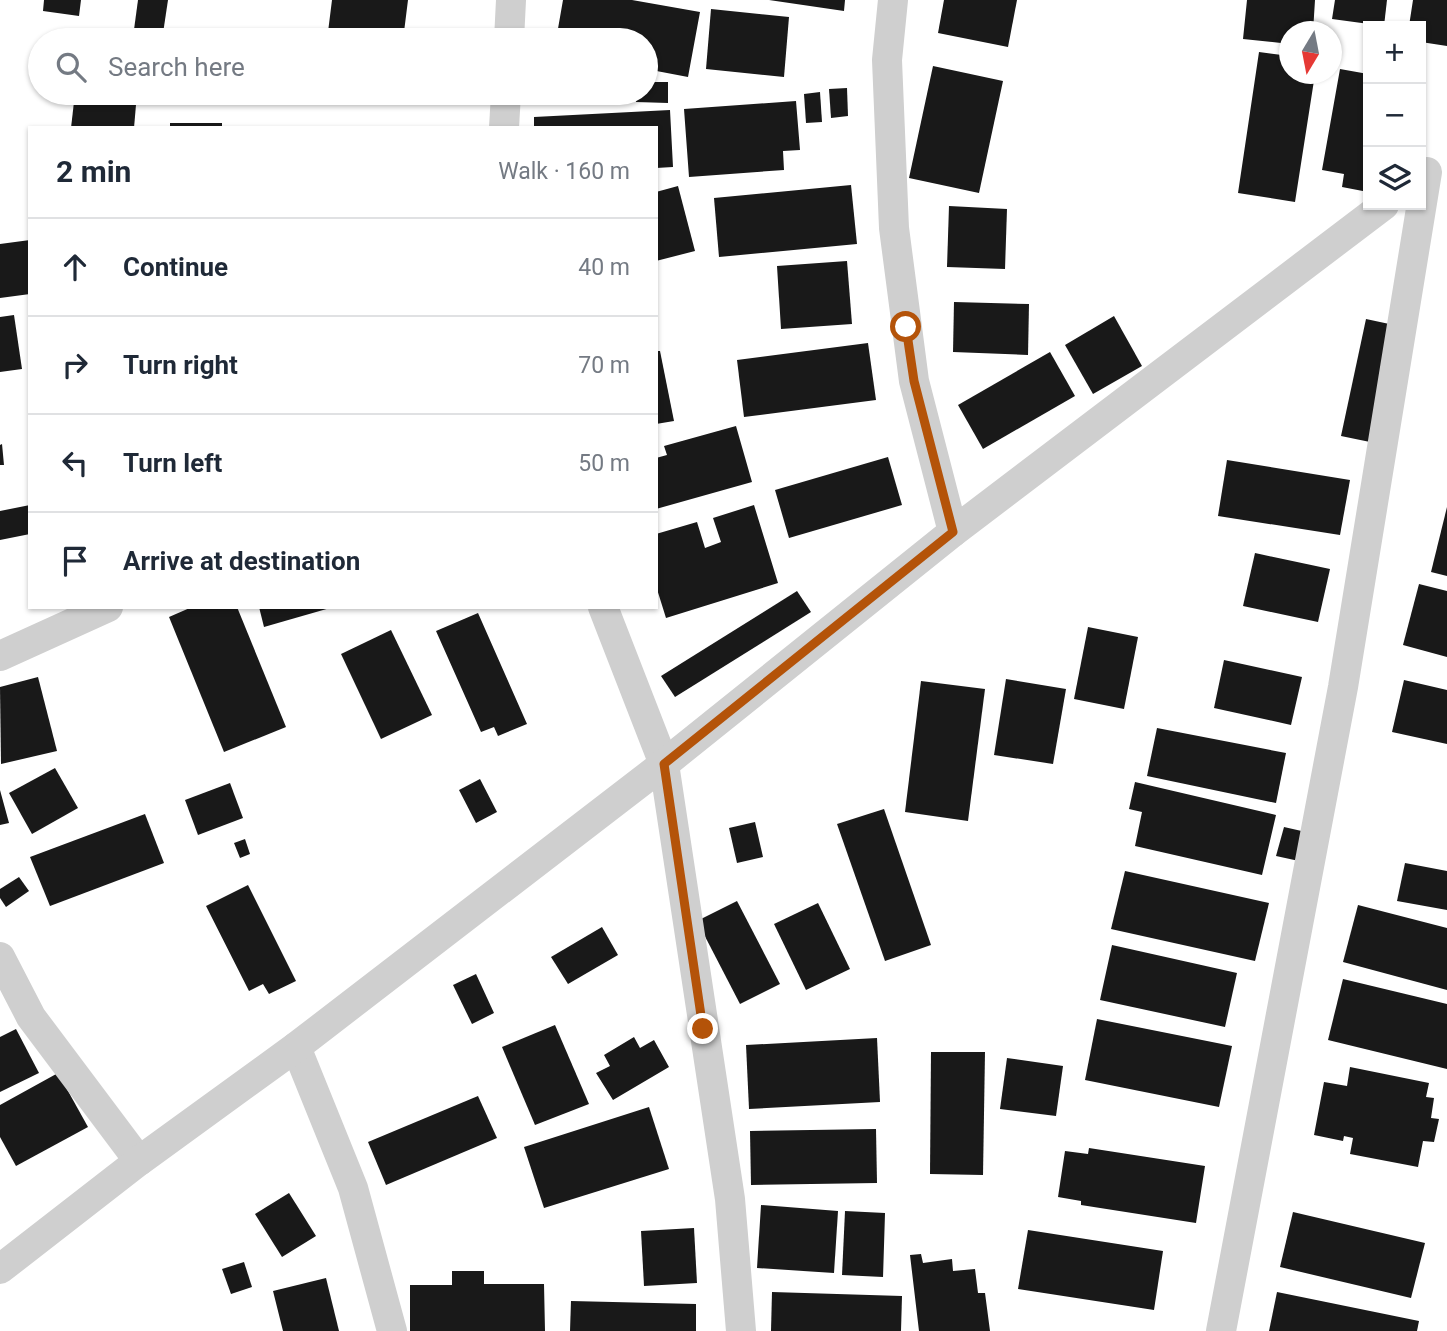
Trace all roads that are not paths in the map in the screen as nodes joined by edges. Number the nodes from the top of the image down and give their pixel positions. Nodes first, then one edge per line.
1 (511, 0) edge
2 (893, 0) edge
3 (510, 28) edge
4 (505, 105) edge
5 (504, 126) edge
6 (1431, 169) edge
7 (1377, 210) edge
8 (953, 532) junction
9 (104, 609) edge
10 (604, 609) edge
11 (0, 656) edge
12 (664, 764) junction
13 (0, 957) edge
14 (296, 1047) junction
15 (139, 1161) junction
16 (0, 1269) edge
17 (393, 1331) edge
18 (741, 1331) edge
19 (1221, 1331) edge

1 - 3 street
2 - 8 street
4 - 5 street
6 - 19 street
7 - 8 street
8 - 12 street
9 - 11 street
10 - 12 street
12 - 14 street
12 - 18 street
13 - 15 street
14 - 15 street
14 - 17 street
15 - 16 street

